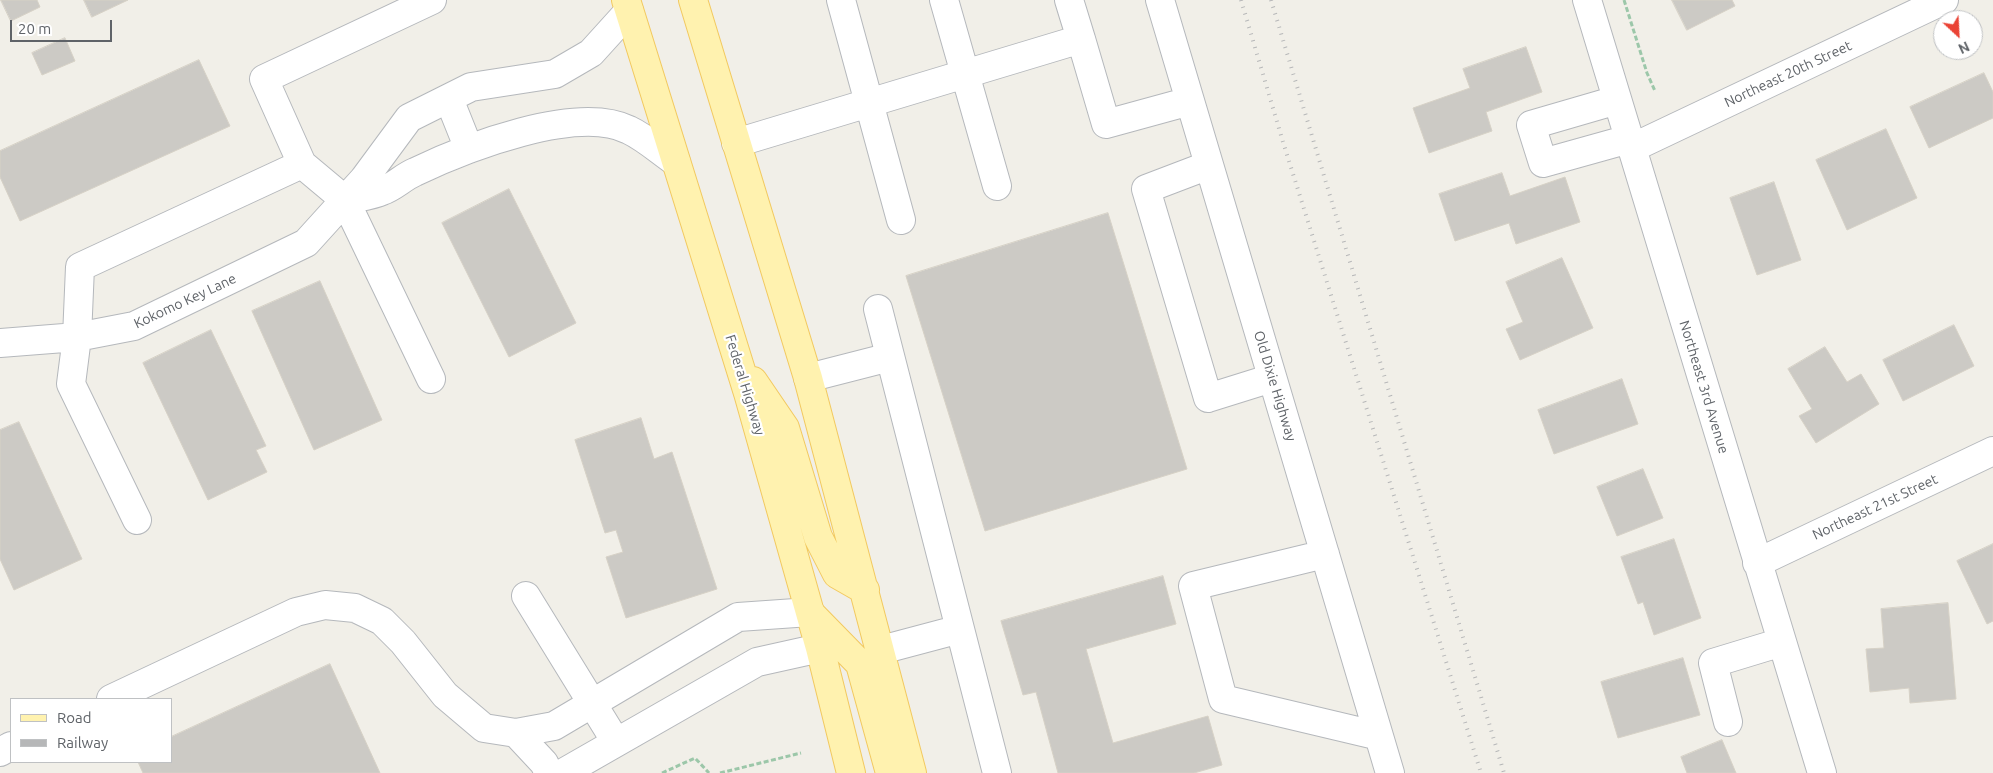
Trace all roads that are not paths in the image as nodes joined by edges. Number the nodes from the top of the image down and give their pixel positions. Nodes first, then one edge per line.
1 (432, 0) edge
2 (693, 0) edge
3 (841, 0) edge
4 (944, 0) edge
5 (1069, 0) edge
6 (1160, 0) edge
7 (1587, 0) edge
8 (1944, 0) edge
9 (628, 6) edge
10 (1081, 40) junction
11 (966, 74) junction
12 (449, 99) junction
13 (1617, 100) junction
14 (1190, 101) junction
15 (868, 103) junction
16 (736, 143) junction
17 (1630, 144) junction
18 (469, 149) junction
19 (676, 162) junction
20 (302, 164) junction
21 (1209, 165) junction
22 (997, 186) dead end
23 (345, 200) junction
24 (901, 220) dead end
25 (878, 309) dead end
26 (77, 337) junction
27 (0, 343) edge
28 (890, 357) junction
29 (738, 359) junction
30 (808, 378) junction
31 (1272, 378) junction
32 (431, 379) dead end
33 (1993, 451) edge
34 (136, 520) dead end
35 (1325, 554) junction
36 (1758, 563) junction
37 (865, 590) junction
38 (526, 596) dead end
39 (810, 612) junction
40 (960, 629) junction
41 (1782, 642) junction
42 (820, 648) junction
43 (881, 650) junction
44 (113, 698) edge
45 (593, 704) junction
46 (1728, 722) dead end
47 (516, 733) junction
48 (1379, 736) junction
49 (616, 742) junction
50 (549, 773) edge
51 (563, 773) edge
52 (851, 773) edge
53 (890, 773) edge
54 (912, 773) edge
55 (997, 773) edge
56 (1390, 773) edge
57 (1822, 773) edge

1 - 20 street
2 - 16 main road
3 - 15 street
4 - 11 street
5 - 10 street
6 - 14 street, Old Dixie Highway
7 - 13 street, Northeast 3rd Avenue
8 - 17 street, Northeast 20th Street
9 - 12 street, Kokomo Key Lane
9 - 19 main road, Federal Highway
10 - 11 street
10 - 14 street
11 - 15 street
11 - 22 street
12 - 18 street
12 - 23 street, Kokomo Key Lane
13 - 17 street, Northeast 3rd Avenue
13 - 17 street, Northeast 20th Street
14 - 21 street, Old Dixie Highway
15 - 16 street
15 - 24 street
16 - 30 main road
17 - 36 street, Northeast 3rd Avenue
18 - 19 street
18 - 23 street
19 - 29 main road, Federal Highway
20 - 23 street
20 - 26 street
21 - 31 street, Old Dixie Highway
21 - 31 street
23 - 26 street, Kokomo Key Lane
23 - 32 street
25 - 28 street
26 - 27 street, Kokomo Key Lane
26 - 34 street
28 - 30 street
28 - 40 street
29 - 37 main road
29 - 39 main road, Federal Highway
30 - 37 main road
31 - 35 street, Old Dixie Highway
33 - 36 street, Northeast 21st Street
35 - 48 street, Old Dixie Highway
35 - 48 street
36 - 41 street, Northeast 3rd Avenue
37 - 43 main road
38 - 45 street
39 - 42 main road, Federal Highway
39 - 45 street
39 - 53 main road
40 - 43 street
40 - 55 street
41 - 46 street
41 - 57 street, Northeast 3rd Avenue
42 - 49 street
42 - 52 main road, Federal Highway
43 - 54 main road
44 - 47 street
45 - 47 street
45 - 49 street
47 - 50 street
48 - 56 street, Old Dixie Highway
49 - 51 street

